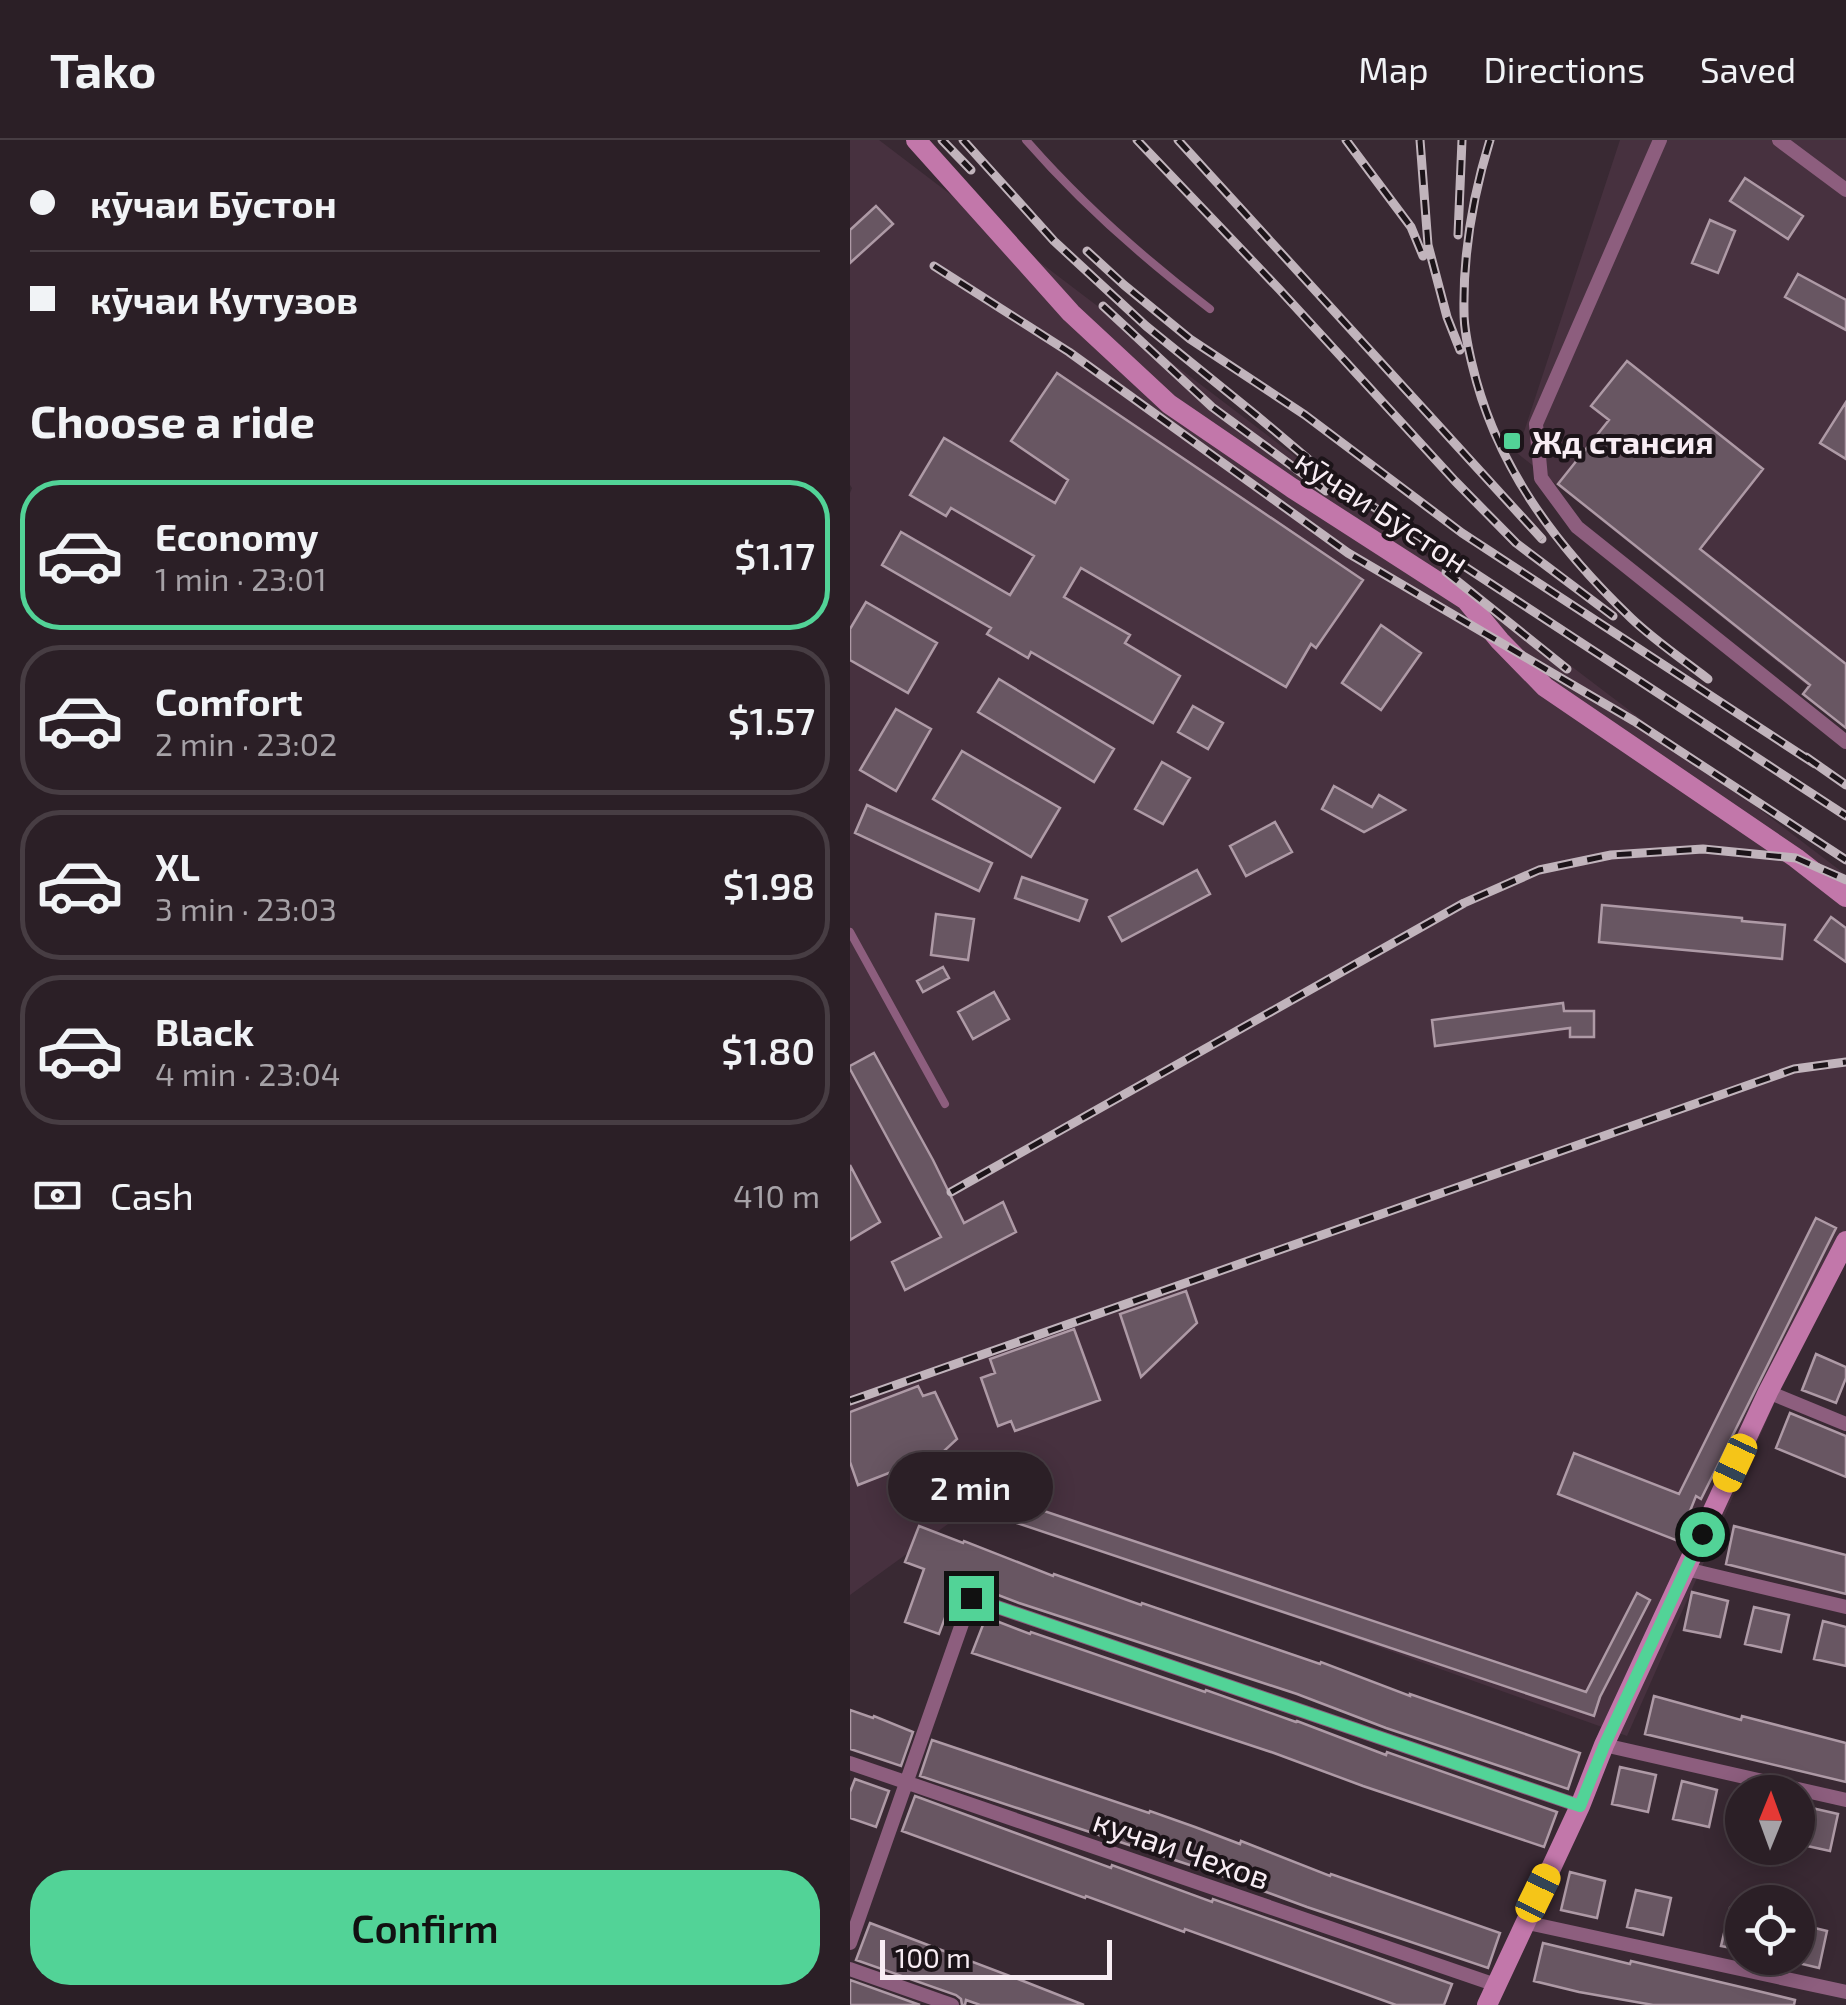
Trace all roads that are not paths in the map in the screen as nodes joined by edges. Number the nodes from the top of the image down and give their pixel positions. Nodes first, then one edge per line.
1 (916, 140) edge
2 (1026, 140) edge
3 (1660, 140) edge
4 (1779, 140) edge
5 (1846, 190) edge
6 (1210, 309) dead end
7 (1846, 742) edge
8 (1846, 897) edge
9 (850, 932) edge
10 (945, 1104) dead end
11 (1846, 1241) edge
12 (1768, 1392) junction
13 (1846, 1424) edge
14 (1686, 1569) junction
15 (1846, 1607) edge
16 (1604, 1746) junction
17 (850, 1762) edge
18 (906, 1782) junction
19 (1846, 1800) edge
20 (1580, 1806) junction
21 (1524, 1922) junction
22 (850, 1943) edge
23 (850, 1969) edge
24 (1496, 1984) junction
25 (1846, 1992) edge
26 (952, 2005) edge
27 (1486, 2005) edge

1 - 8 main road, кӯчаи Бӯстон
2 - 6 lane
3 - 7 street
4 - 5 street
9 - 10 lane
11 - 12 main road
12 - 13 street
12 - 14 main road
14 - 15 street
14 - 16 main road
16 - 19 street
16 - 20 main road
17 - 18 street, кучаи Чехов
18 - 20 street
18 - 22 street
18 - 24 street, кучаи Чехов
20 - 21 main road
21 - 24 main road
21 - 25 street
23 - 26 street
24 - 27 main road

